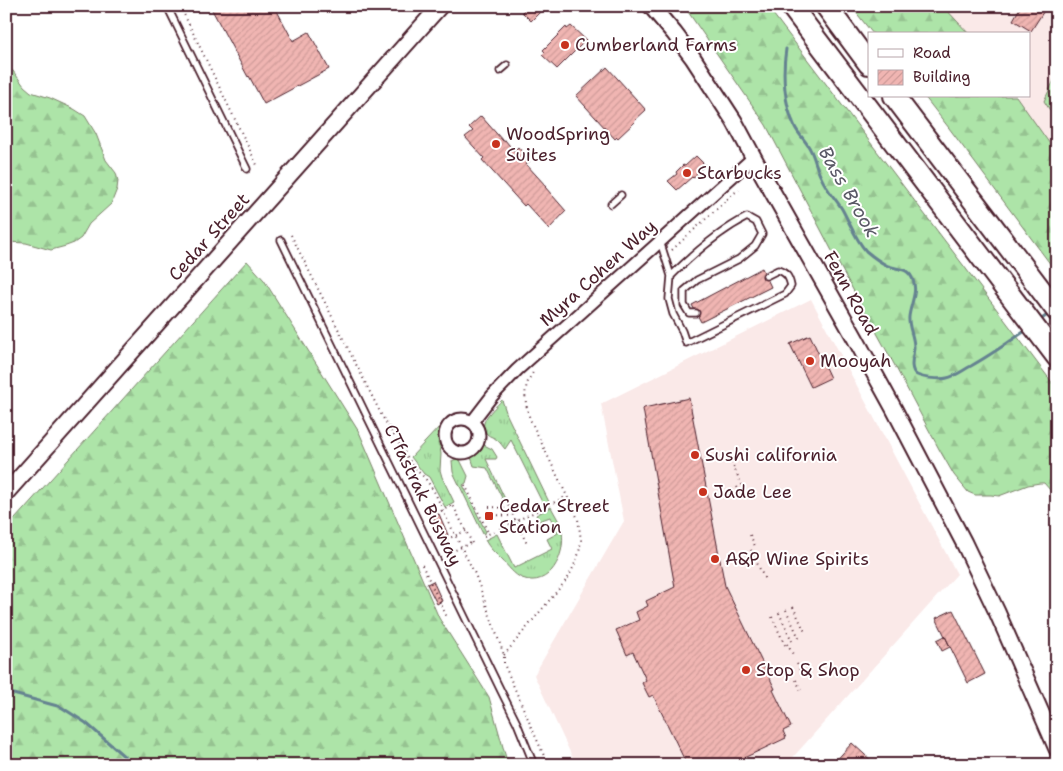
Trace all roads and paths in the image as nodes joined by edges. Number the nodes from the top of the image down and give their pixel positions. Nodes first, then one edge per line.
1 (167, 6) edge
2 (180, 6) edge
3 (440, 6) edge
4 (651, 6) edge
5 (791, 6) edge
6 (826, 6) edge
7 (868, 63) edge
8 (507, 65) dead end
9 (500, 71) dead end
10 (896, 98) edge
11 (754, 157) junction
12 (257, 165) dead end
13 (247, 169) dead end
14 (739, 190) dead end
15 (621, 195) dead end
16 (611, 204) dead end
17 (291, 236) dead end
18 (281, 240) dead end
19 (660, 241) junction
20 (665, 256) junction
21 (670, 276) junction
22 (766, 276) dead end
23 (1057, 310) edge
24 (696, 313) dead end
25 (1057, 357) edge
26 (537, 368) dead end
27 (472, 422) dead end
28 (729, 457) dead end
29 (465, 485) dead end
30 (742, 485) dead end
31 (737, 488) dead end
32 (6, 493) edge
33 (567, 496) junction
34 (743, 500) dead end
35 (506, 501) dead end
36 (489, 507) dead end
37 (509, 508) junction
38 (443, 510) junction
39 (493, 515) dead end
40 (513, 516) junction
41 (516, 521) junction
42 (500, 528) dead end
43 (466, 531) junction
44 (495, 531) dead end
45 (489, 534) junction
46 (750, 535) dead end
47 (455, 536) junction
48 (484, 536) dead end
49 (527, 544) dead end
50 (461, 548) junction
51 (756, 548) dead end
52 (751, 550) dead end
53 (452, 552) dead end
54 (422, 565) dead end
55 (765, 580) dead end
56 (793, 607) dead end
57 (786, 610) dead end
58 (779, 614) dead end
59 (447, 617) dead end
60 (772, 617) dead end
61 (806, 634) dead end
62 (799, 638) dead end
63 (792, 641) dead end
64 (504, 655) junction
65 (794, 656) dead end
66 (797, 664) dead end
67 (803, 677) dead end
68 (796, 680) dead end
69 (802, 693) dead end
70 (1057, 749) edge
71 (534, 765) edge
72 (548, 765) edge

1 - 13 lane
2 - 12 path
3 - 32 main road, Cedar Street
4 - 11 main road, Fenn Road
5 - 25 highway
6 - 7 highway
8 - 9 lane
10 - 23 highway
11 - 19 street, Myra Cohen Way
11 - 70 main road, Fenn Road
14 - 20 path
15 - 16 lane
17 - 38 path
18 - 71 lane, CTfastrak Busway
19 - 20 lane
19 - 27 street, Myra Cohen Way
20 - 21 lane
21 - 22 lane
21 - 24 lane
26 - 33 path
28 - 30 path
29 - 45 path
31 - 34 path
33 - 41 path
33 - 64 path
35 - 37 path
36 - 37 path
37 - 40 path
38 - 43 path
38 - 47 path
38 - 47 path
39 - 40 path
40 - 41 path
41 - 42 path
41 - 49 path
43 - 47 path
43 - 50 path
44 - 45 path
45 - 48 path
46 - 51 path
47 - 50 path
50 - 53 path
50 - 64 path
52 - 55 path
54 - 59 path
56 - 61 path
57 - 62 path
58 - 63 path
60 - 65 path
64 - 72 path
66 - 67 path
68 - 69 path

